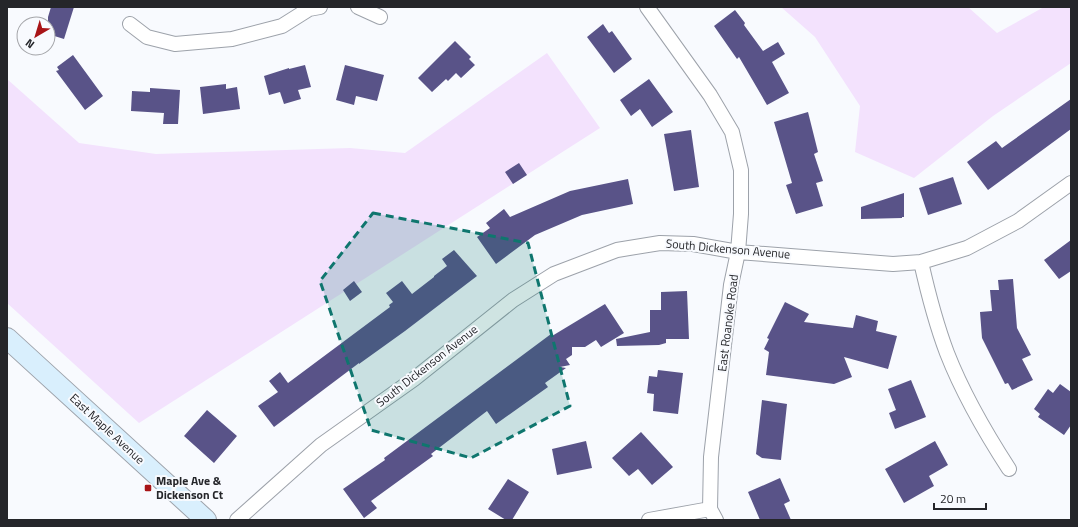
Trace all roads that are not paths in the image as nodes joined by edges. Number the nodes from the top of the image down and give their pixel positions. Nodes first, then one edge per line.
1 (358, 7) edge
2 (648, 7) edge
3 (312, 8) edge
4 (380, 17) dead end
5 (130, 24) dead end
6 (1071, 184) edge
7 (738, 252) junction
8 (921, 262) junction
9 (7, 338) edge
10 (1009, 469) dead end
11 (713, 514) edge
12 (206, 520) edge
13 (237, 520) edge
14 (649, 520) edge

1 - 4 street
2 - 7 street, East Roanoke Road
3 - 5 street
6 - 8 street, South Dickenson Avenue
7 - 8 street, South Dickenson Avenue
7 - 11 street, East Roanoke Road
7 - 13 street, South Dickenson Avenue
8 - 10 street
9 - 12 main road, East Maple Avenue
11 - 14 street

